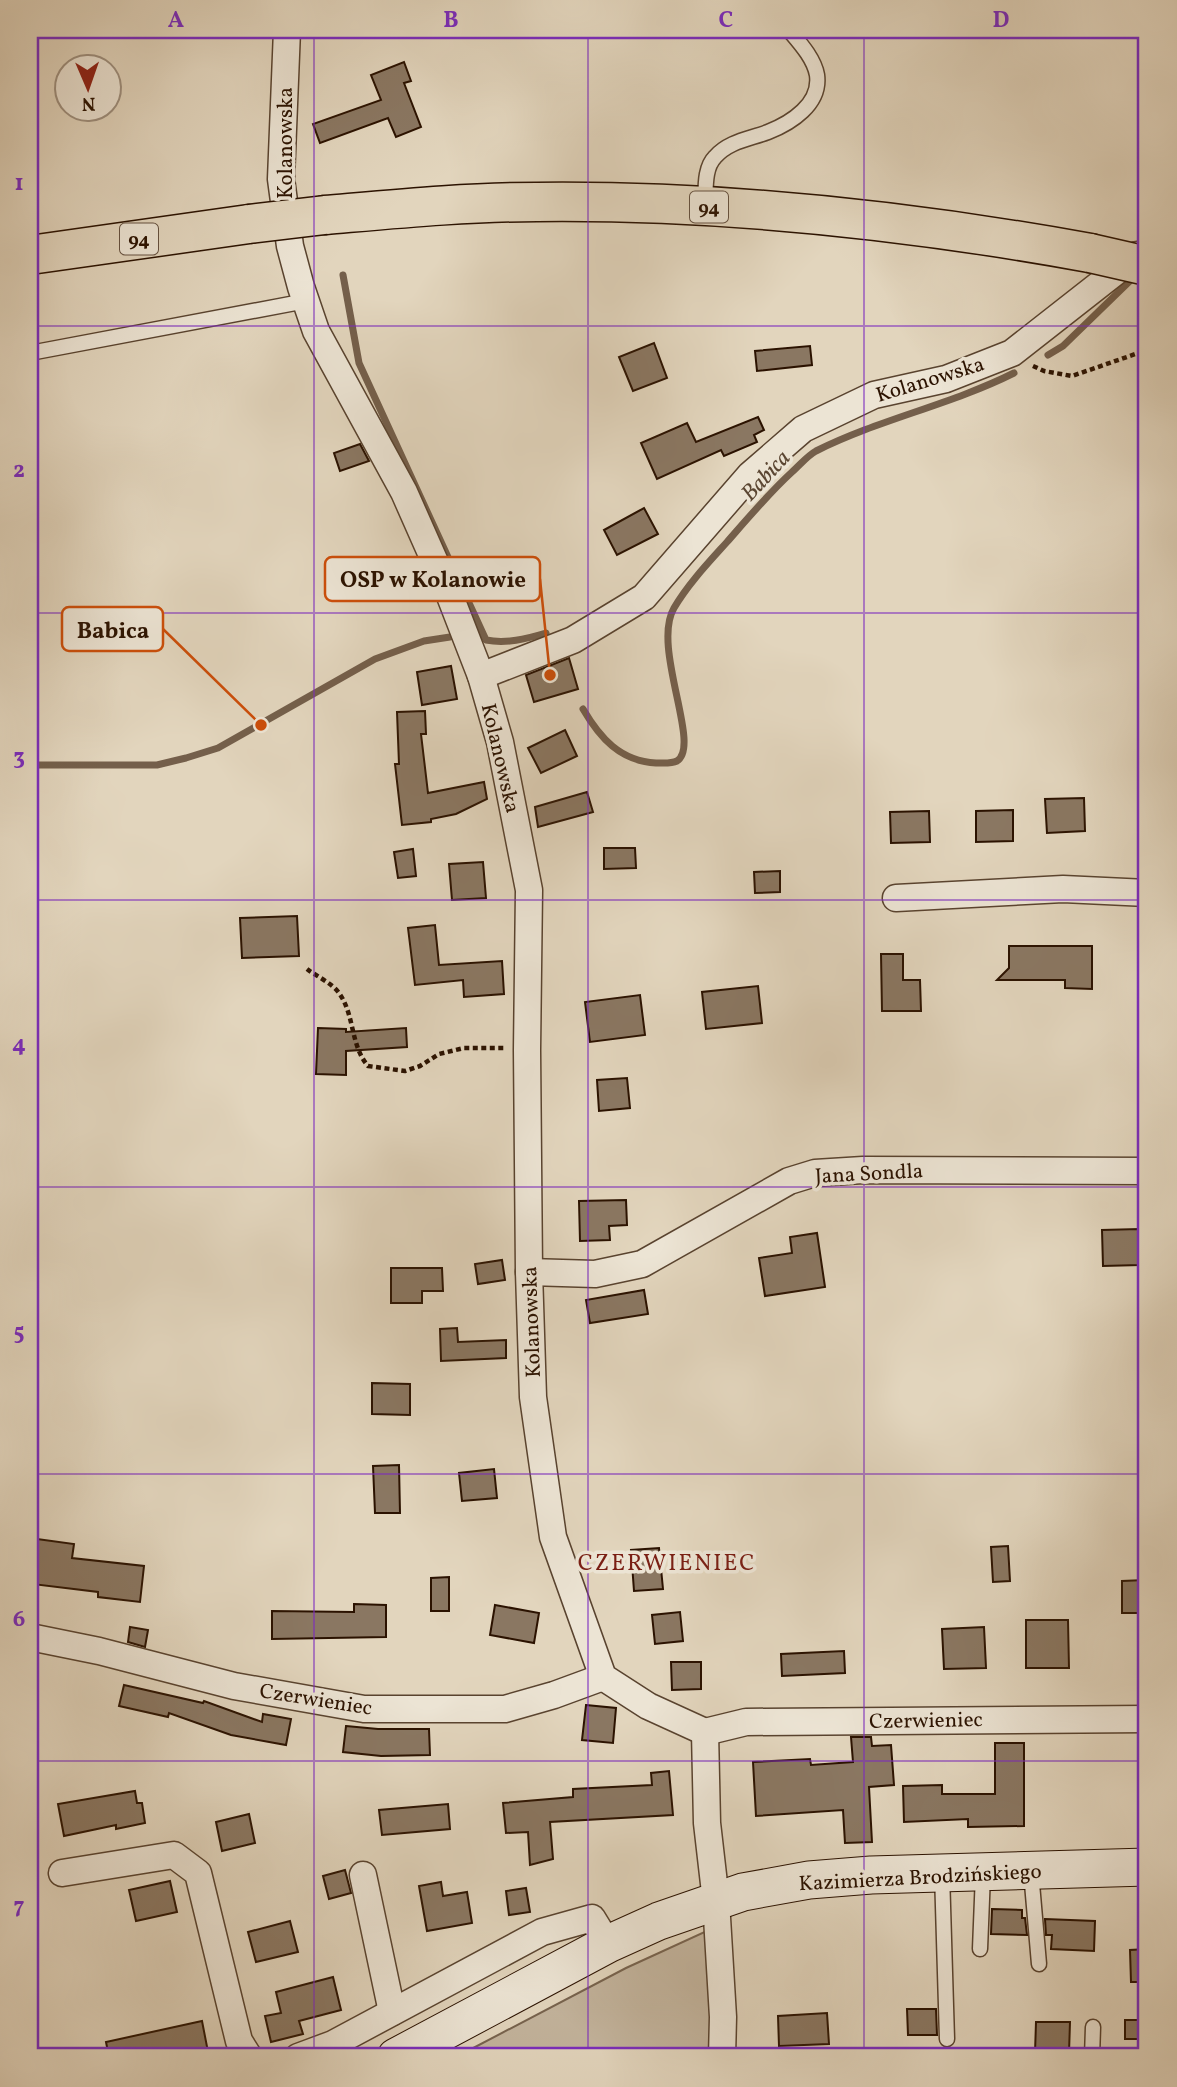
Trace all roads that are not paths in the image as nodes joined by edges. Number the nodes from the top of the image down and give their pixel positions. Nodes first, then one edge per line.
1 (789, 30) edge
2 (281, 33) edge
3 (705, 207) junction
4 (1147, 248) edge
5 (30, 255) edge
6 (1147, 266) edge
7 (306, 301) junction
8 (30, 353) edge
9 (481, 676) junction
10 (1147, 893) edge
11 (896, 898) dead end
12 (1147, 1171) edge
13 (529, 1272) junction
14 (30, 1637) edge
15 (603, 1677) junction
16 (1147, 1719) edge
17 (705, 1732) junction
18 (1147, 1867) edge
19 (1031, 1871) junction
20 (62, 1872) dead end
21 (983, 1872) junction
22 (942, 1873) junction
23 (363, 1875) dead end
24 (716, 1901) junction
25 (608, 1944) junction
26 (979, 1949) dead end
27 (1039, 1964) dead end
28 (392, 2012) junction
29 (1093, 2027) dead end
30 (947, 2039) dead end
31 (249, 2057) edge
32 (298, 2057) edge
33 (396, 2057) edge
34 (722, 2057) edge
35 (1092, 2057) edge

1 - 3 lane
2 - 7 street, Kolanowska
3 - 5 main road, 94, bridge
3 - 6 main road, 94, bridge
4 - 9 street, Kolanowska
7 - 8 lane
7 - 9 street, Kolanowska
9 - 13 street, Kolanowska
10 - 11 street
12 - 13 street, Jana Sondla
13 - 15 street, Kolanowska
14 - 15 street, Czerwieniec
15 - 17 street
16 - 17 street, Czerwieniec
17 - 24 street
18 - 19 main road, Kazimierza Brodzińskiego
19 - 21 main road, Kazimierza Brodzińskiego
19 - 27 lane
20 - 31 street
21 - 22 main road, Kazimierza Brodzińskiego
21 - 26 lane
22 - 24 main road, Kazimierza Brodzińskiego
22 - 30 lane
23 - 28 street
24 - 25 main road, Kazimierza Brodzińskiego
24 - 34 street
25 - 28 street
25 - 33 main road, Kazimierza Brodzińskiego
28 - 32 street
29 - 35 lane

